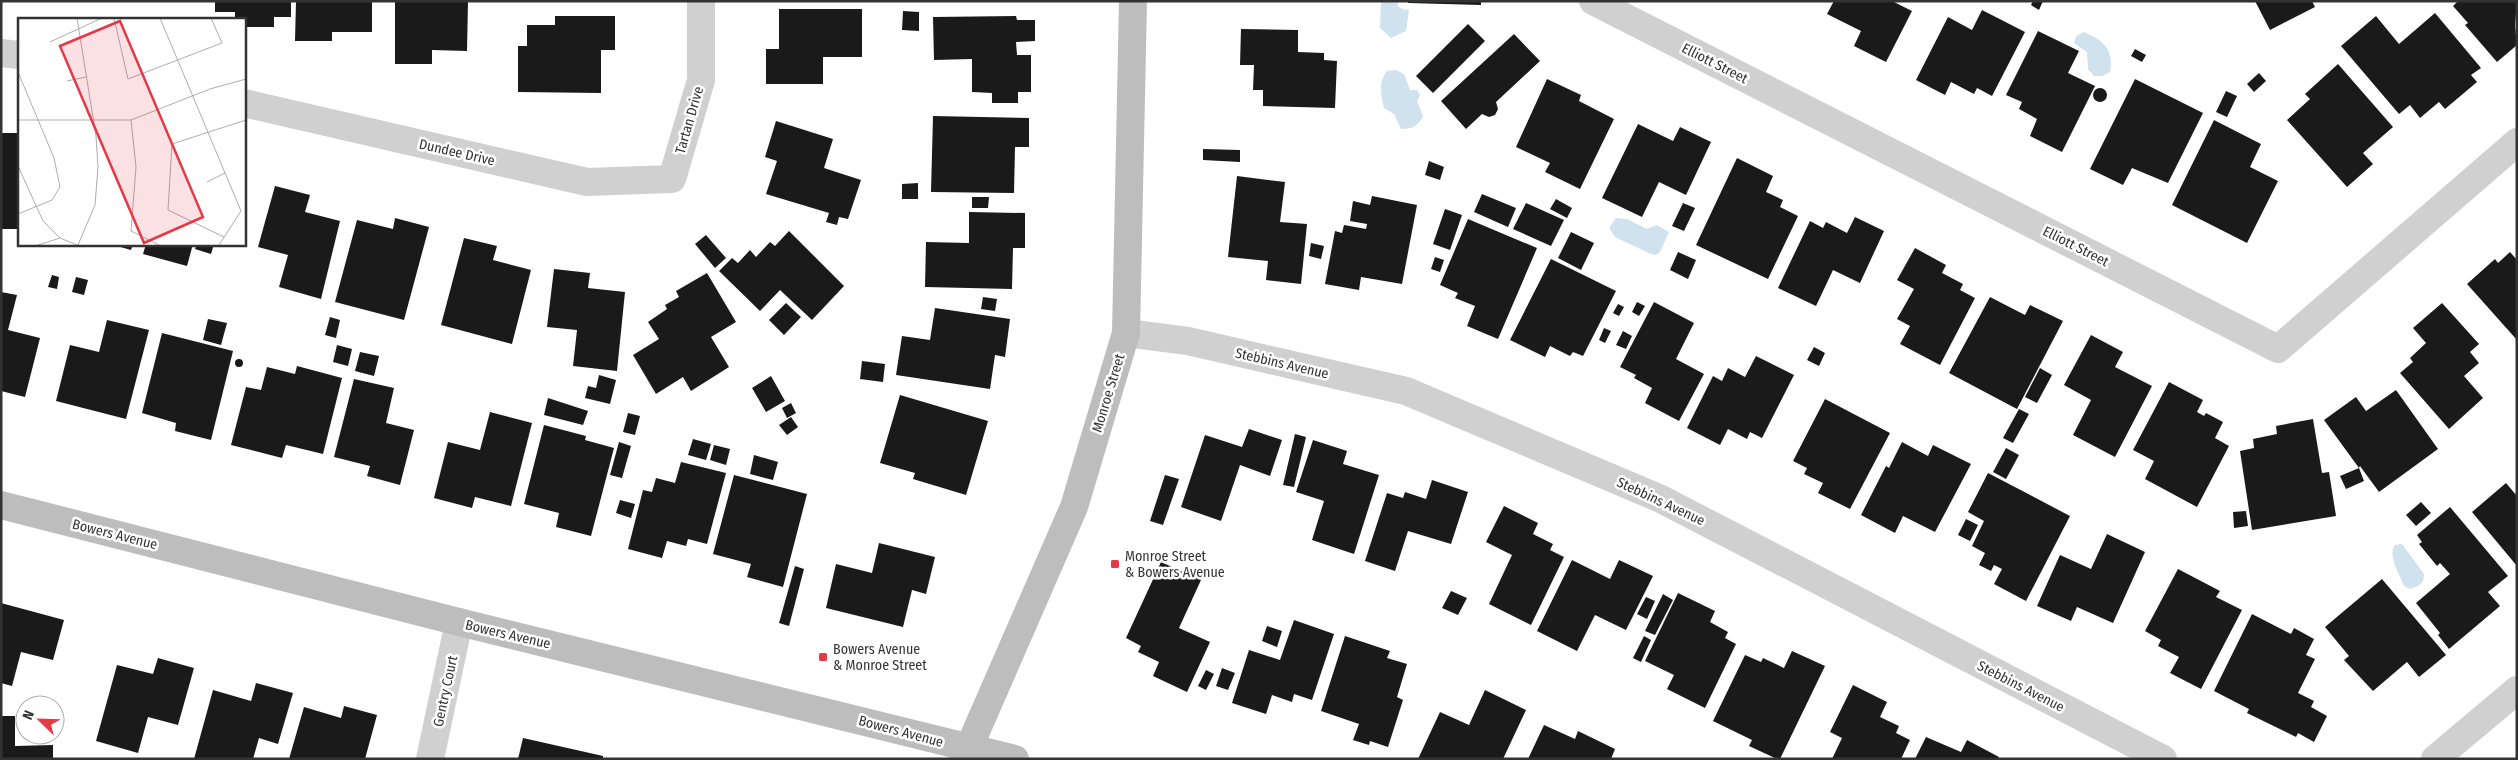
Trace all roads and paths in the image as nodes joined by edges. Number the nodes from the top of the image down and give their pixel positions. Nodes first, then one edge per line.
1 (701, 1) edge
2 (1134, 1) edge
3 (1593, 1) edge
4 (1, 53) edge
5 (18, 55) edge
6 (245, 104) edge
7 (2517, 142) edge
8 (672, 178) joint
9 (1126, 333) junction
10 (1, 505) edge
11 (459, 622) junction
12 (2517, 690) edge
13 (966, 754) edge
14 (430, 759) edge
15 (1015, 759) edge
16 (2163, 759) edge
17 (2435, 759) edge

1 - 8 street, Tartan Drive
2 - 9 main road, Monroe Street
3 - 7 street, Elliott Street
4 - 5 street
6 - 8 street, Dundee Drive
9 - 13 main road, Monroe Street
9 - 16 street, Stebbins Avenue
10 - 11 main road, Bowers Avenue
11 - 13 main road, Bowers Avenue
11 - 14 street, Gentry Court
12 - 17 street
13 - 15 main road, Bowers Avenue

